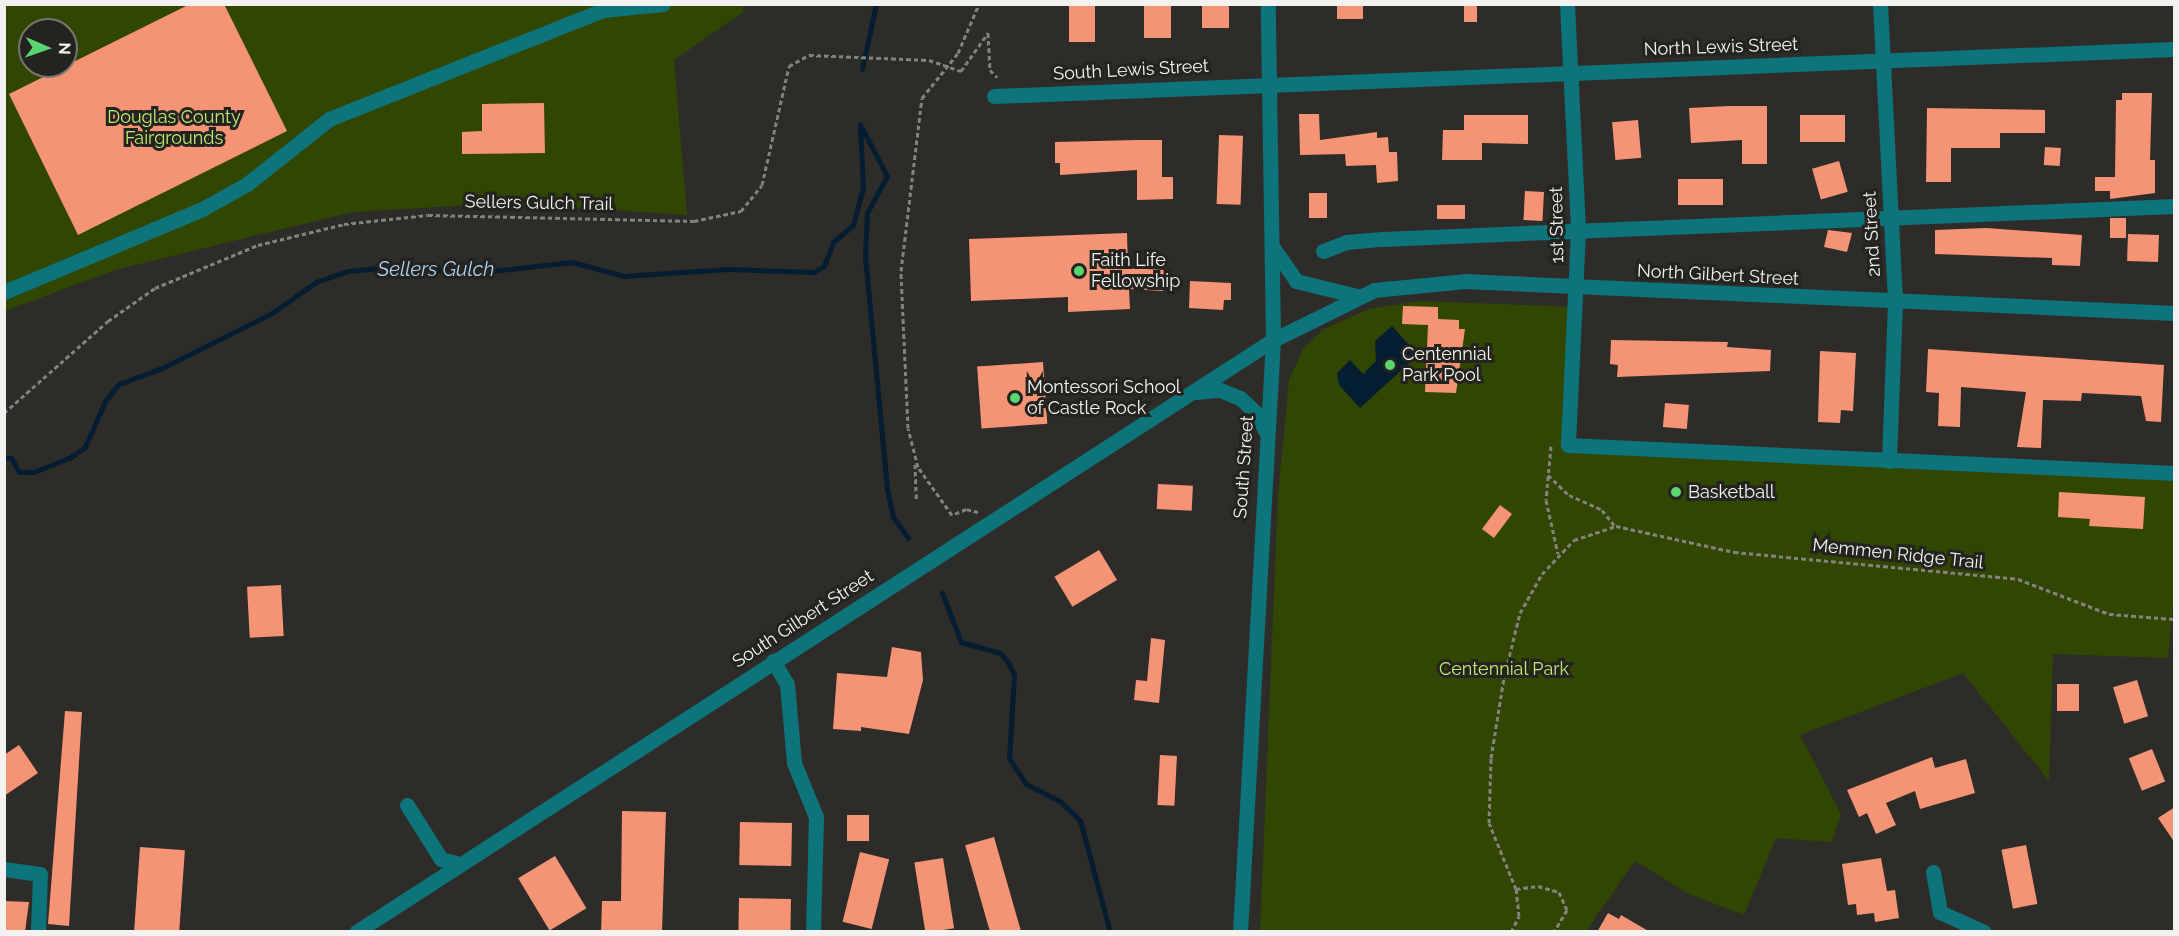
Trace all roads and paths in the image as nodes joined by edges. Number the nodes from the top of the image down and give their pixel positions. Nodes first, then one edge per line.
1 (663, 4) edge
2 (979, 4) edge
3 (1269, 4) edge
4 (1567, 4) edge
5 (1880, 4) edge
6 (2175, 49) edge
7 (1882, 60) junction
8 (948, 65) junction
9 (1569, 73) junction
10 (997, 78) dead end
11 (1269, 82) junction
12 (994, 96) dead end
13 (2175, 206) edge
14 (1890, 219) junction
15 (1578, 231) junction
16 (1272, 245) junction
17 (1323, 251) dead end
18 (1577, 288) junction
19 (4, 292) edge
20 (1357, 296) junction
21 (1895, 303) junction
22 (2175, 313) edge
23 (1273, 340) junction
24 (1185, 395) junction
25 (4, 413) edge
26 (1266, 434) junction
27 (1568, 445) junction
28 (915, 456) junction
29 (1889, 461) junction
30 (2175, 473) edge
31 (1547, 474) junction
32 (916, 501) dead end
33 (986, 523) junction
34 (1616, 526) junction
35 (1558, 554) junction
36 (2175, 619) edge
37 (773, 662) junction
38 (407, 805) dead end
39 (460, 864) junction
40 (4, 869) edge
41 (1933, 872) dead end
42 (1516, 889) junction
43 (38, 932) edge
44 (356, 932) edge
45 (813, 932) edge
46 (1240, 932) edge
47 (1510, 932) edge
48 (1554, 932) edge
49 (1984, 932) edge

1 - 19 street
2 - 8 path
3 - 11 street, South Street
4 - 9 street, 1st Street
5 - 7 street, 2nd Street
6 - 7 street, North Lewis Street
7 - 9 street, North Lewis Street
7 - 14 street, 2nd Street
8 - 10 path
8 - 25 path, Sellers Gulch Trail
8 - 28 path
9 - 11 street, North Lewis Street
9 - 15 street, 1st Street
11 - 12 street, South Lewis Street
11 - 16 street, South Street
13 - 14 street
14 - 15 street
14 - 21 street, 2nd Street
15 - 17 street
15 - 18 street, 1st Street
16 - 20 street
16 - 23 street, South Street
18 - 20 street, North Gilbert Street
18 - 21 street, North Gilbert Street
18 - 27 street, 1st Street
20 - 23 street, North Gilbert Street
21 - 22 street, North Gilbert Street
21 - 29 street, 2nd Street
23 - 24 street, South Gilbert Street
23 - 26 street, South Street
24 - 26 street
24 - 33 street, South Gilbert Street
26 - 46 street, South Street
27 - 29 street
27 - 31 path
28 - 32 path
28 - 33 path
29 - 30 street
31 - 34 path, Memmen Ridge Trail
31 - 35 path
33 - 37 street, South Gilbert Street
34 - 35 path
34 - 36 path, Memmen Ridge Trail
35 - 42 path
37 - 39 street, South Gilbert Street
37 - 45 street
38 - 39 street
39 - 44 street, South Gilbert Street
40 - 43 street
41 - 49 street
42 - 47 path
42 - 48 path

